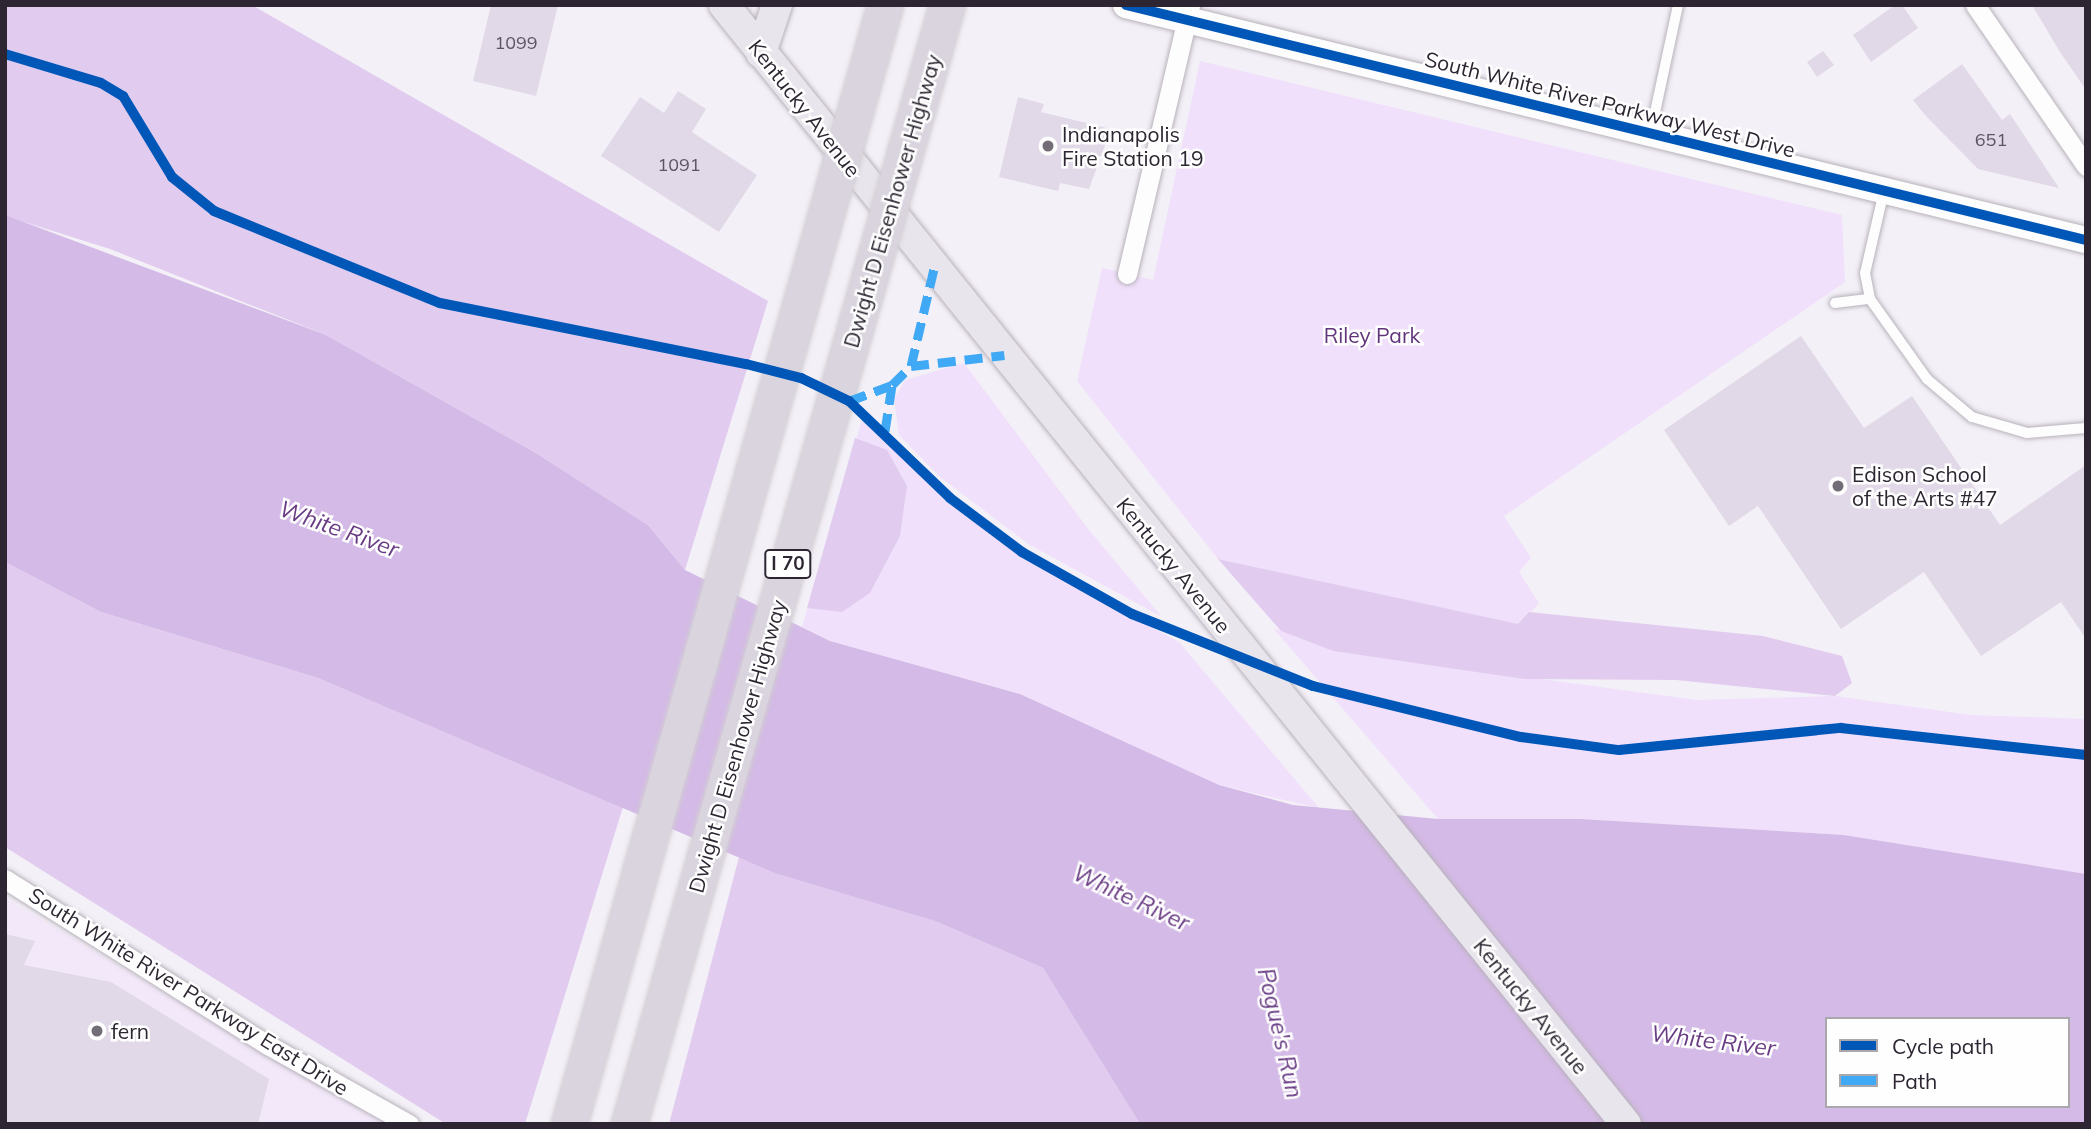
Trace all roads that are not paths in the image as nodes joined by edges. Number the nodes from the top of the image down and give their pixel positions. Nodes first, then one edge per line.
1 (724, 5) edge
2 (777, 5) edge
3 (885, 5) edge
4 (947, 5) edge
5 (1126, 5) edge
6 (1678, 5) edge
7 (1975, 5) edge
8 (1189, 13) edge
9 (761, 53) junction
10 (1651, 134) junction
11 (2086, 166) edge
12 (1885, 191) junction
13 (2086, 240) edge
14 (1127, 274) dead end
15 (1870, 299) junction
16 (1835, 303) dead end
17 (2086, 428) edge
18 (5, 879) edge
19 (409, 1124) edge
20 (569, 1124) edge
21 (629, 1124) edge
22 (1626, 1124) edge

1 - 9 main road, Kentucky Avenue
2 - 9 main road
3 - 20 highway, I 70, bridge
4 - 21 highway, Dwight D Eisenhower Highway / I 70, bridge
5 - 8 street, South White River Parkway West Drive
6 - 10 lane
7 - 11 street
8 - 10 street, South White River Parkway West Drive
8 - 14 street
9 - 22 main road, Kentucky Avenue
10 - 12 street, South White River Parkway West Drive
12 - 13 street, South White River Parkway West Drive
12 - 15 lane
15 - 16 lane
15 - 17 lane
18 - 19 street, South White River Parkway East Drive

